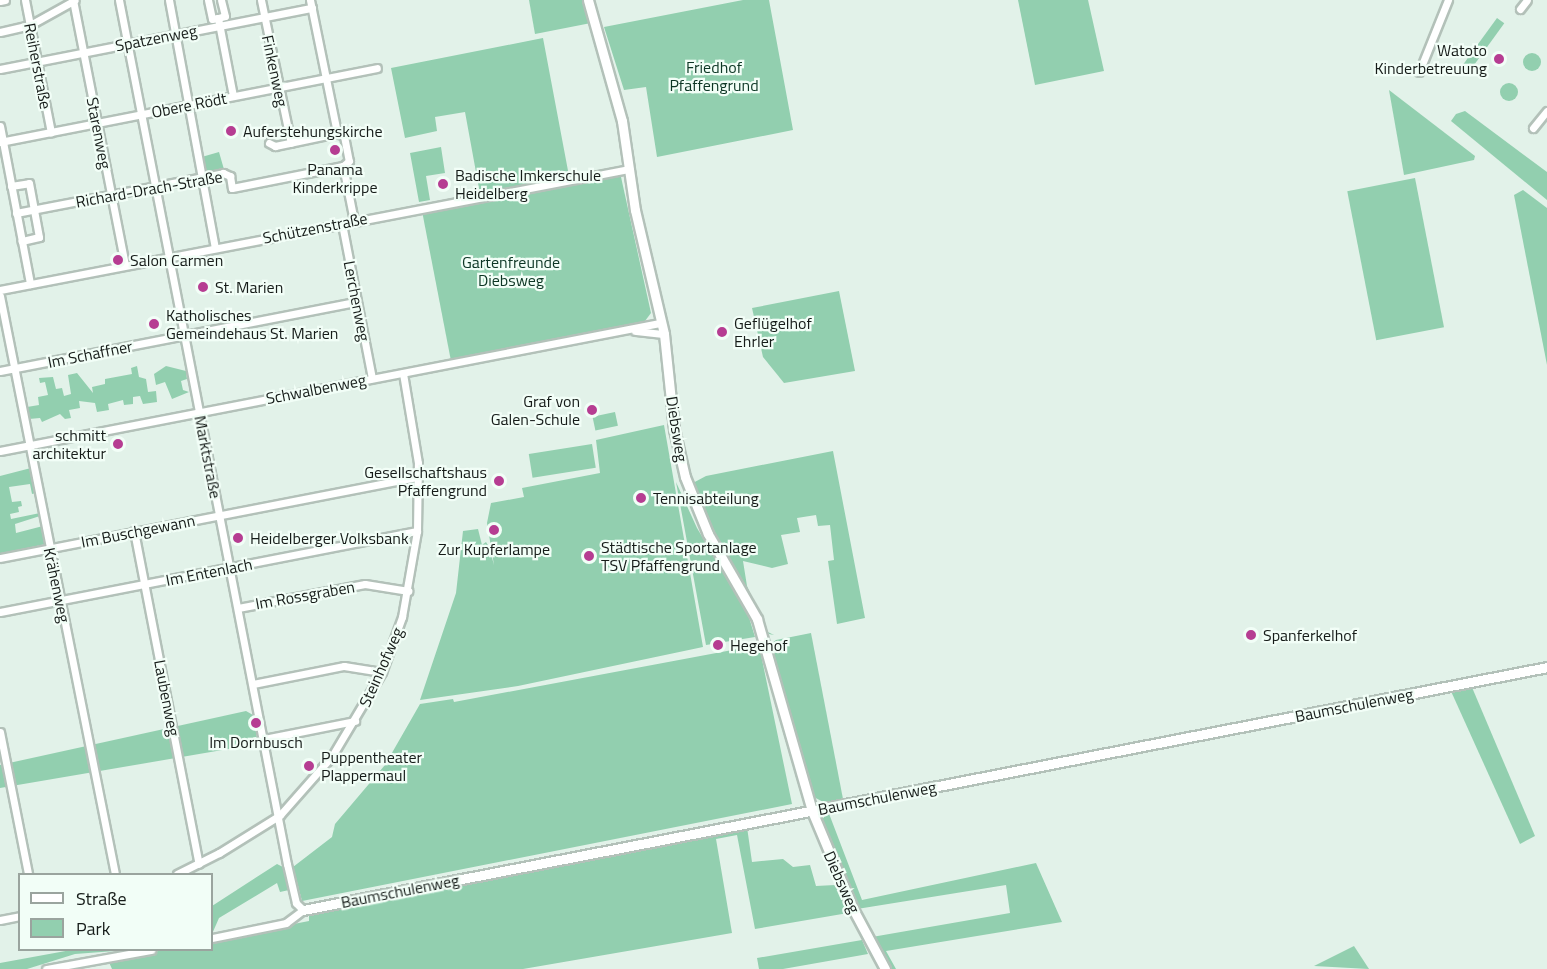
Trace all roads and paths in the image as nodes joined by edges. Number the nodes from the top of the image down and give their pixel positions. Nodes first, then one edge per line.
1 (4, 0) edge
2 (25, 0) edge
3 (74, 0) edge
4 (119, 0) edge
5 (169, 0) edge
6 (208, 0) edge
7 (221, 0) edge
8 (261, 0) edge
9 (588, 0) edge
10 (1448, 0) edge
11 (1527, 0) edge
12 (0, 1) edge
13 (311, 4) edge
14 (1520, 9) dead end
15 (264, 17) junction
16 (219, 22) junction
17 (30, 25) junction
18 (0, 32) edge
19 (177, 35) junction
20 (128, 43) junction
21 (83, 52) junction
22 (37, 62) junction
23 (377, 68) dead end
24 (0, 69) edge
25 (1419, 72) dead end
26 (326, 78) junction
27 (278, 87) junction
28 (233, 96) junction
29 (190, 105) junction
30 (1547, 111) edge
31 (142, 114) junction
32 (97, 123) junction
33 (0, 126) edge
34 (1533, 128) dead end
35 (51, 132) junction
36 (337, 133) junction
37 (1, 142) edge
38 (269, 143) dead end
39 (291, 143) junction
40 (343, 166) junction
41 (629, 169) junction
42 (201, 177) junction
43 (11, 186) junction
44 (155, 186) junction
45 (111, 195) junction
46 (34, 210) junction
47 (16, 213) junction
48 (354, 221) junction
49 (342, 224) junction
50 (21, 241) junction
51 (215, 247) junction
52 (169, 256) junction
53 (125, 265) junction
54 (30, 284) junction
55 (0, 290) edge
56 (0, 296) edge
57 (356, 302) junction
58 (657, 324) junction
59 (633, 331) junction
60 (664, 334) junction
61 (185, 335) junction
62 (14, 369) junction
63 (0, 371) edge
64 (403, 374) junction
65 (372, 378) junction
66 (200, 412) junction
67 (31, 446) junction
68 (0, 452) edge
69 (417, 477) junction
70 (219, 515) junction
71 (134, 531) junction
72 (417, 531) junction
73 (49, 548) junction
74 (0, 558) edge
75 (230, 568) junction
76 (145, 584) junction
77 (408, 591) junction
78 (60, 601) junction
79 (238, 608) junction
80 (0, 612) edge
81 (1547, 667) edge
82 (382, 672) junction
83 (253, 684) junction
84 (355, 721) junction
85 (0, 732) edge
86 (264, 739) junction
87 (812, 811) junction
88 (280, 815) junction
89 (199, 864) junction
90 (28, 873) edge
91 (115, 873) edge
92 (179, 873) edge
93 (303, 910) junction
94 (18, 916) edge
95 (0, 920) edge
96 (213, 938) edge
97 (145, 951) edge
98 (46, 969) edge
99 (885, 969) edge

1 - 12 street
2 - 17 street, Reiherstraße
3 - 17 street
3 - 21 street, Starenweg
4 - 20 street, Marktstraße
5 - 19 street
6 - 16 street
7 - 16 street
8 - 15 street, Finkenweg
9 - 41 street, Diebsweg
10 - 25 street
11 - 14 street
13 - 15 street, Spatzenweg
13 - 26 street
15 - 16 street, Spatzenweg
15 - 27 street, Finkenweg
16 - 19 street, Spatzenweg
16 - 28 street
17 - 18 street
17 - 22 street, Reiherstraße
19 - 20 street, Spatzenweg
19 - 29 street
20 - 21 street, Spatzenweg
20 - 31 street, Marktstraße
21 - 22 street, Spatzenweg
21 - 32 street, Starenweg
22 - 24 street, Spatzenweg
22 - 35 street, Reiherstraße
23 - 26 street, Obere Rödt
26 - 27 street, Obere Rödt
26 - 36 street
27 - 28 street, Obere Rödt
27 - 39 street, Finkenweg
28 - 29 street, Obere Rödt
29 - 31 street, Obere Rödt
29 - 42 street
30 - 34 street
31 - 32 street, Obere Rödt
31 - 44 street, Marktstraße
32 - 35 street, Obere Rödt
32 - 45 street, Starenweg
33 - 37 street
35 - 37 street, Obere Rödt
36 - 39 street
36 - 40 street
37 - 43 street
38 - 39 street
40 - 42 street, Richard-Drach-Straße
40 - 48 street
41 - 48 street, Schützenstraße
41 - 58 street, Diebsweg
42 - 44 street, Richard-Drach-Straße
42 - 51 street
43 - 46 street
43 - 47 street
44 - 45 street, Richard-Drach-Straße
44 - 52 street, Marktstraße
45 - 46 street, Richard-Drach-Straße
45 - 53 street, Starenweg
46 - 47 street, Richard-Drach-Straße
46 - 50 street
47 - 50 street
48 - 49 street, Schützenstraße
49 - 51 street, Schützenstraße
49 - 57 street, Lerchenweg
50 - 54 street
51 - 52 street, Schützenstraße
52 - 53 street, Schützenstraße
52 - 61 street, Marktstraße
53 - 54 street, Schützenstraße
54 - 55 street, Schützenstraße
56 - 62 street, Krähenweg
57 - 61 street, Im Schaffner
57 - 65 street, Lerchenweg
58 - 59 street, Schwalbenweg
58 - 60 street, Diebsweg
59 - 60 street, Schwalbenweg
59 - 64 street, Schwalbenweg
60 - 87 street, Diebsweg
61 - 62 street, Im Schaffner
61 - 66 street, Marktstraße
62 - 63 street, Im Schaffner
62 - 67 street, Krähenweg
64 - 65 street, Schwalbenweg
64 - 69 street, Steinhofweg
65 - 66 street, Schwalbenweg
66 - 67 street, Schwalbenweg
66 - 70 street, Marktstraße
67 - 68 street, Schwalbenweg
67 - 73 street, Krähenweg
69 - 70 street, Im Buschgewann
69 - 72 street, Steinhofweg
70 - 71 street, Im Buschgewann
70 - 75 street, Marktstraße
71 - 73 street, Im Buschgewann
71 - 76 street, Laubenweg
72 - 75 street, Im Entenlach
72 - 77 street, Steinhofweg
73 - 74 street, Im Buschgewann
73 - 78 street, Krähenweg
75 - 76 street, Im Entenlach
75 - 79 street, Marktstraße
76 - 78 street, Im Entenlach
76 - 89 street, Laubenweg
77 - 79 street, Im Rossgraben
77 - 82 street, Steinhofweg
78 - 80 street, Im Entenlach
78 - 91 street, Krähenweg
79 - 83 street, Marktstraße
81 - 87 street, Baumschulenweg
82 - 83 street
82 - 84 street, Steinhofweg
83 - 86 street, Marktstraße
84 - 86 street
84 - 88 street, Steinhofweg
85 - 90 street
86 - 88 street, Marktstraße
87 - 93 street, Baumschulenweg
87 - 99 street, Diebsweg
88 - 89 street, Steinhofweg
88 - 93 street, Marktstraße
89 - 92 street, Steinhofweg
93 - 96 street, Baumschulenweg
94 - 95 street
97 - 98 street

